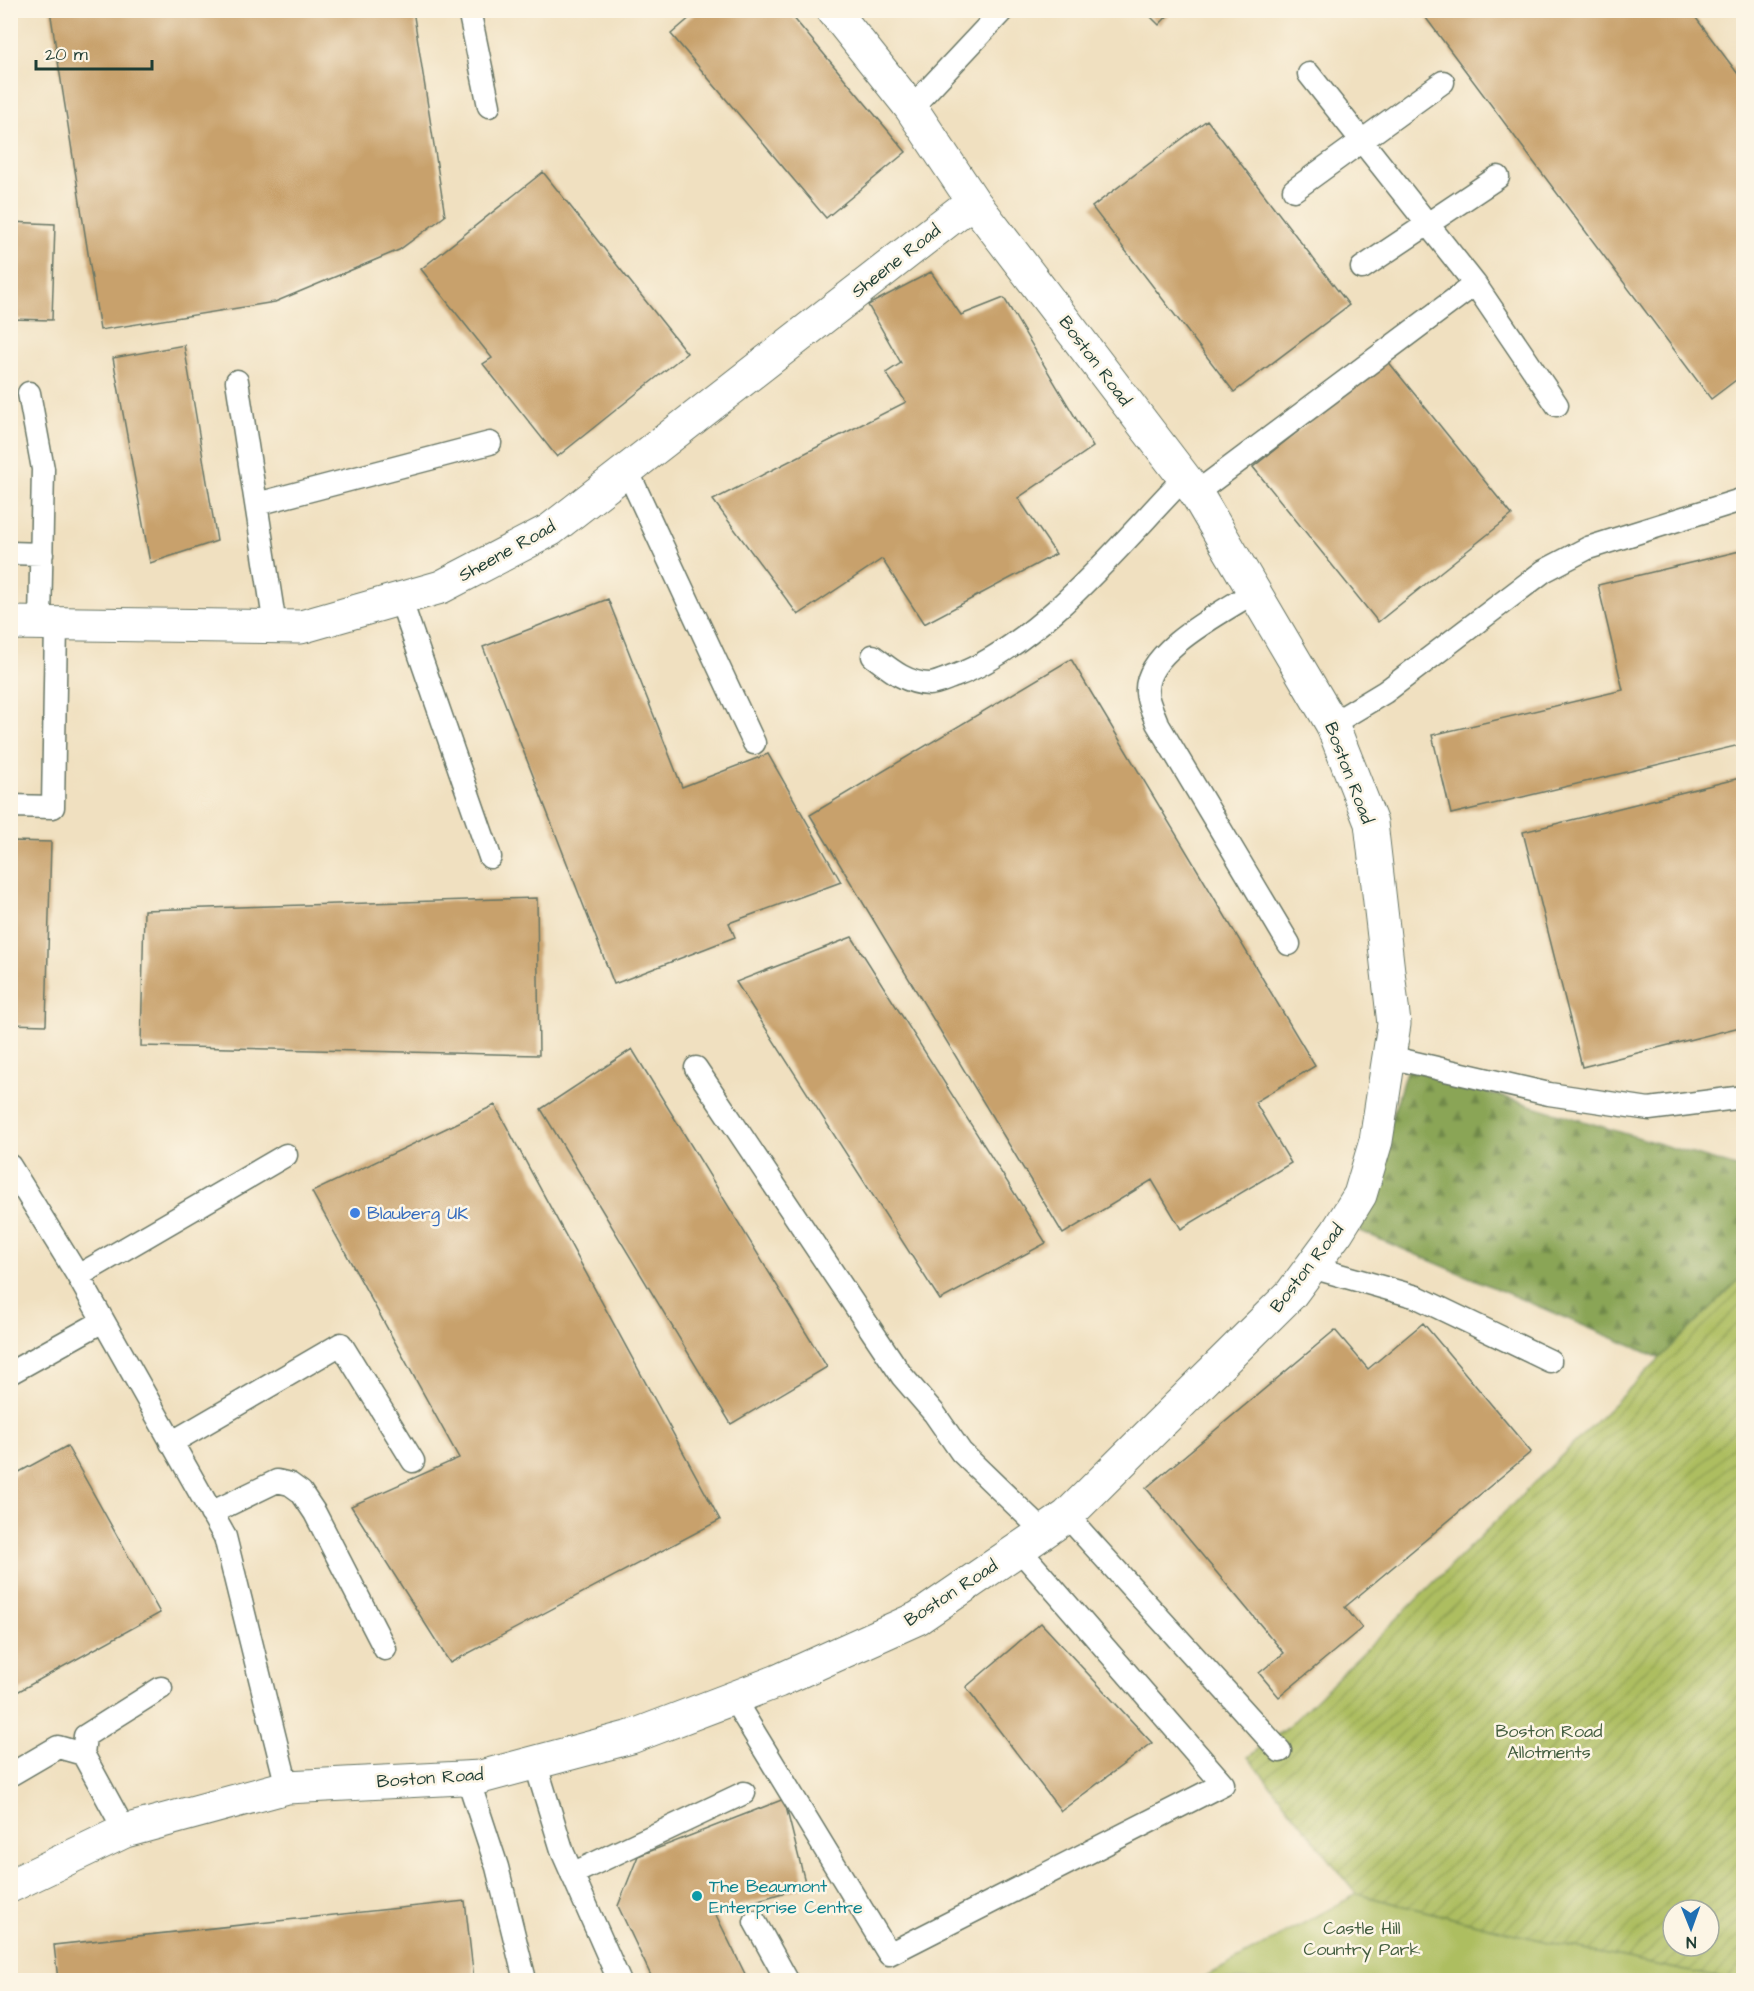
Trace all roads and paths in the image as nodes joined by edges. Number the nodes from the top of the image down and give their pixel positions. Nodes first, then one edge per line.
1 (469, 10) edge
2 (832, 10) edge
3 (1003, 10) edge
4 (1310, 74) dead end
5 (1443, 82) dead end
6 (489, 106) dead end
7 (911, 108) junction
8 (1363, 140) junction
9 (1498, 177) dead end
10 (1294, 190) dead end
11 (973, 201) junction
12 (1429, 224) junction
13 (1362, 268) dead end
14 (1475, 284) junction
15 (237, 381) dead end
16 (30, 393) dead end
17 (1557, 405) dead end
18 (490, 443) dead end
19 (627, 470) junction
20 (1190, 486) junction
21 (1743, 499) edge
22 (257, 504) junction
23 (10, 553) edge
24 (42, 554) junction
25 (1254, 592) junction
26 (400, 598) junction
27 (35, 623) edge
28 (275, 626) junction
29 (873, 656) dead end
30 (1332, 724) junction
31 (754, 743) dead end
32 (10, 806) edge
33 (490, 857) dead end
34 (1289, 944) dead end
35 (1389, 1057) junction
36 (696, 1068) dead end
37 (1743, 1097) edge
38 (286, 1155) dead end
39 (10, 1166) edge
40 (1311, 1267) junction
41 (78, 1276) junction
42 (103, 1321) junction
43 (1550, 1361) dead end
44 (10, 1372) edge
45 (171, 1443) junction
46 (413, 1461) dead end
47 (211, 1513) junction
48 (1043, 1532) junction
49 (385, 1649) dead end
50 (161, 1688) dead end
51 (733, 1698) junction
52 (1280, 1751) dead end
53 (83, 1754) junction
54 (535, 1762) junction
55 (10, 1775) edge
56 (467, 1776) junction
57 (287, 1787) junction
58 (744, 1794) dead end
59 (125, 1831) junction
60 (572, 1874) junction
61 (10, 1886) edge
62 (755, 1922) dead end
63 (525, 1980) edge
64 (619, 1980) edge
65 (787, 1980) edge

1 - 6 lane
2 - 7 street, Boston Road
3 - 7 lane
4 - 8 lane
5 - 8 lane
7 - 11 street, Boston Road
8 - 10 lane
8 - 12 lane
9 - 12 lane
11 - 19 street, Sheene Road
11 - 20 street, Boston Road
12 - 13 lane
12 - 14 lane
14 - 17 lane
14 - 20 lane
15 - 22 lane
16 - 24 lane
18 - 22 lane
19 - 26 street, Sheene Road
19 - 31 lane
20 - 25 street, Boston Road
20 - 29 lane
21 - 30 lane
22 - 28 lane
23 - 24 lane
24 - 27 lane
25 - 30 street, Boston Road
25 - 34 lane
26 - 28 street, Sheene Road
26 - 33 lane
27 - 28 street, Sheene Road
27 - 32 lane
30 - 35 street, Boston Road
35 - 37 lane
35 - 40 street, Boston Road
36 - 48 lane
38 - 41 lane
39 - 41 lane
40 - 43 lane
40 - 48 street, Boston Road
41 - 42 lane
42 - 44 lane
42 - 45 lane
45 - 46 lane
45 - 47 lane
47 - 49 lane
47 - 57 lane
48 - 51 street, Boston Road
48 - 51 lane
48 - 52 lane
50 - 53 lane
51 - 54 street, Boston Road
53 - 55 lane
53 - 59 lane
54 - 56 street, Boston Road
54 - 60 lane
56 - 57 street, Boston Road
56 - 63 lane
57 - 59 street, Boston Road
58 - 60 lane
59 - 61 street, Boston Road
60 - 64 lane
62 - 65 lane

